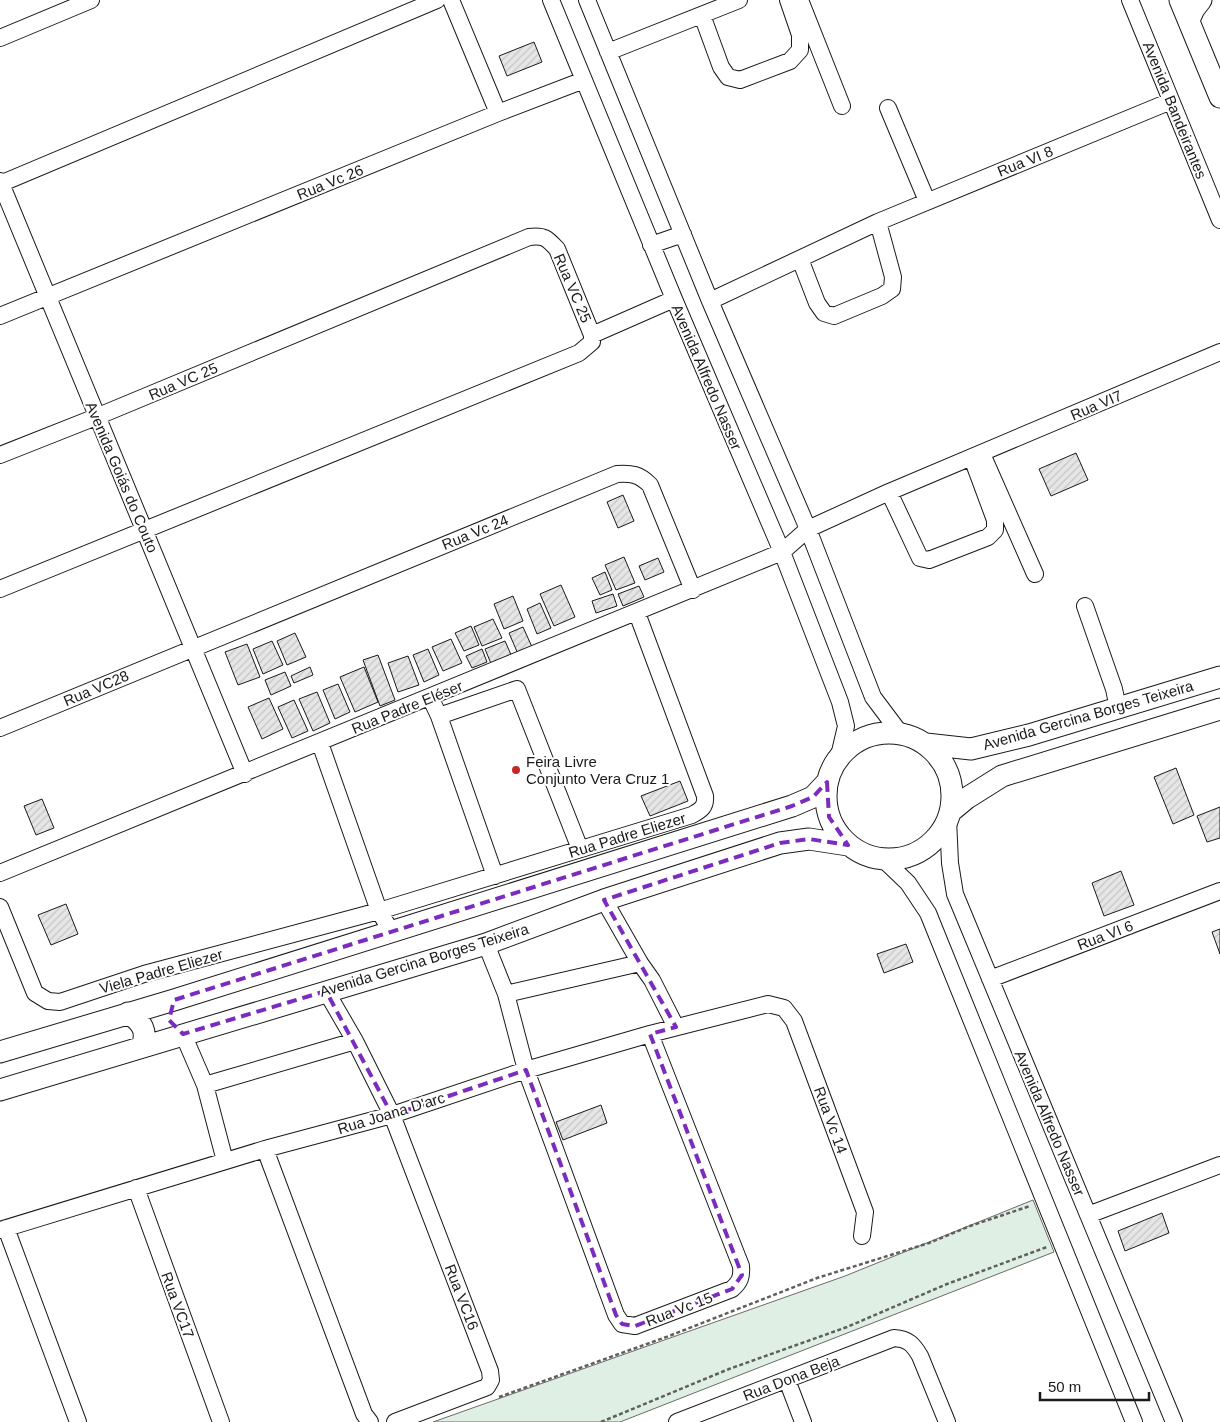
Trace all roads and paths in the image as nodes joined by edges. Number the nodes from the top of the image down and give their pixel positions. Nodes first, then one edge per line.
1 (91, 0) edge
2 (437, 0) edge
3 (451, 0) edge
4 (551, 0) edge
5 (587, 0) edge
6 (739, 0) edge
7 (788, 0) edge
8 (800, 0) edge
9 (1130, 0) edge
10 (1180, 0) edge
11 (1202, 0) edge
12 (702, 15) junction
13 (1189, 20) junction
14 (0, 38) edge
15 (608, 52) junction
16 (584, 80) junction
17 (1220, 97) edge
18 (1171, 101) junction
19 (842, 106) dead end
20 (888, 108) dead end
21 (498, 113) junction
22 (0, 183) edge
23 (927, 202) junction
24 (1220, 220) edge
25 (878, 222) junction
26 (683, 234) junction
27 (652, 245) junction
28 (800, 259) junction
29 (48, 296) junction
30 (674, 299) junction
31 (710, 301) junction
32 (0, 316) edge
33 (592, 335) junction
34 (1220, 352) edge
35 (96, 417) junction
36 (0, 455) edge
37 (977, 456) junction
38 (889, 492) junction
39 (808, 529) junction
40 (144, 530) junction
41 (782, 552) junction
42 (1035, 574) dead end
43 (0, 590) edge
44 (693, 590) junction
45 (1085, 606) dead end
46 (637, 613) junction
47 (193, 648) junction
48 (1220, 677) edge
49 (430, 697) junction
50 (1118, 708) junction
51 (1220, 708) edge
52 (439, 716) junction
53 (0, 728) edge
54 (900, 734) junction
55 (320, 743) junction
56 (926, 744) junction
57 (839, 756) junction
58 (245, 774) junction
59 (826, 782) junction
60 (949, 815) junction
61 (848, 845) junction
62 (580, 849) junction
63 (884, 860) junction
64 (0, 874) edge
65 (496, 876) junction
66 (1220, 891) edge
67 (604, 900) junction
68 (0, 907) edge
69 (379, 911) junction
70 (392, 931) junction
71 (486, 944) junction
72 (640, 963) junction
73 (990, 979) junction
74 (326, 991) junction
75 (506, 994) junction
76 (174, 1000) junction
77 (784, 1008) joint
78 (128, 1013) junction
79 (676, 1027) junction
80 (183, 1034) junction
81 (650, 1034) junction
82 (355, 1042) junction
83 (142, 1047) junction
84 (0, 1052) edge
85 (526, 1070) junction
86 (205, 1085) junction
87 (0, 1090) edge
88 (392, 1114) junction
89 (265, 1149) junction
90 (225, 1161) junction
91 (1220, 1165) edge
92 (136, 1188) junction
93 (1032, 1208) dead end
94 (1088, 1215) junction
95 (3, 1229) edge
96 (862, 1236) dead end
97 (1047, 1244) dead end
98 (787, 1380) junction
99 (496, 1398) dead end
100 (78, 1422) edge
101 (221, 1422) edge
102 (370, 1422) edge
103 (395, 1422) edge
104 (601, 1422) edge
105 (677, 1422) edge
106 (803, 1422) edge
107 (947, 1422) edge
108 (1134, 1422) edge
109 (1174, 1422) edge

1 - 14 street
2 - 22 street
3 - 21 street
4 - 16 street, Avenida Alfredo Nasser
5 - 15 street
6 - 12 street
7 - 12 street
8 - 19 street
9 - 18 street, Avenida Bandeirantes
10 - 13 main road
11 - 13 main road
12 - 15 street
13 - 17 main road
15 - 26 street
16 - 21 street, Rua Vc 26
16 - 27 street, Avenida Alfredo Nasser
18 - 23 street, Rua VI 8
18 - 24 street, Avenida Bandeirantes
20 - 23 street
21 - 29 street, Rua Vc 26
22 - 29 street, Avenida Goiás do Couto
23 - 25 street, Rua VI 8
25 - 28 street, Rua VI 8
25 - 28 street
26 - 27 street
26 - 31 street
27 - 30 street, Avenida Alfredo Nasser
28 - 31 street, Rua VI 8
29 - 32 street, Rua Vc 26
29 - 35 street, Avenida Goiás do Couto
30 - 33 street
30 - 41 street, Avenida Alfredo Nasser
31 - 39 street
33 - 35 street, Rua VC 25
33 - 40 street, Rua VC 25
34 - 37 street, Rua VI7
35 - 36 street, Rua VC 25
35 - 40 street, Avenida Goiás do Couto
37 - 38 street, Rua VI7
37 - 38 street
37 - 42 street
38 - 39 street, Rua VI7
39 - 41 street, Rua Padre Eléser
39 - 54 street
40 - 43 street, Rua VC 25
40 - 47 street, Avenida Goiás do Couto
41 - 44 street, Rua Padre Eléser
41 - 57 street, Avenida Alfredo Nasser
44 - 46 street, Rua Padre Eléser
44 - 47 street, Rua Vc 24
45 - 50 street
46 - 49 street, Rua Padre Eléser
46 - 62 street, Rua Padre Eliezer
47 - 53 street, Rua VC28
47 - 58 street, Avenida Goiás do Couto
48 - 50 main road, Avenida Gercina Borges Teixeira
49 - 52 street
49 - 55 street, Rua Padre Eléser
50 - 56 main road, Avenida Gercina Borges Teixeira
51 - 60 main road, Avenida Gercina Borges Teixeira
52 - 62 street
52 - 65 street
54 - 56 main road
54 - 57 main road
55 - 58 street, Rua Padre Eléser
55 - 69 street
56 - 60 main road
57 - 59 main road
58 - 64 street, Rua Padre Eléser
59 - 61 main road
59 - 70 main road
60 - 63 main road
60 - 73 street, Avenida Alfredo Nasser
61 - 63 main road
61 - 67 main road, Avenida Gercina Borges Teixeira
62 - 65 street, Rua Padre Eliezer
63 - 108 street
65 - 69 street, Rua Padre Eliezer
66 - 73 street, Rua VI 6
67 - 71 main road, Avenida Gercina Borges Teixeira
67 - 72 street
68 - 69 street, Viela Padre Eliezer
69 - 70 street
70 - 76 main road
71 - 74 main road, Avenida Gercina Borges Teixeira
71 - 75 street
72 - 75 street
72 - 79 street
73 - 94 street, Avenida Alfredo Nasser
74 - 80 main road, Avenida Gercina Borges Teixeira
74 - 82 street
75 - 85 street
76 - 78 main road
76 - 80 main road
77 - 79 street, Rua Joana D'arc
77 - 96 street, Rua Vc 14
78 - 83 main road
78 - 84 main road
79 - 81 street, Rua Joana D'arc
80 - 83 main road, Avenida Gercina Borges Teixeira
80 - 86 street
81 - 85 street, Rua Joana D'arc
81 - 85 street, Rua Vc 15
82 - 86 street
82 - 88 street
83 - 87 main road, Avenida Gercina Borges Teixeira
85 - 88 street, Rua Joana D'arc
86 - 90 street
88 - 89 street, Rua Joana D'arc
88 - 103 street, Rua VC16
89 - 90 street, Rua Joana D'arc
89 - 102 street
90 - 92 street, Rua Joana D'arc
91 - 94 street
92 - 95 street, Rua Joana D'arc
92 - 101 street, Rua VC17
93 - 99 path
94 - 109 street, Avenida Alfredo Nasser
95 - 100 street
97 - 104 path
98 - 105 street, Rua Dona Beja
98 - 106 street
98 - 107 street, Rua Dona Beja

